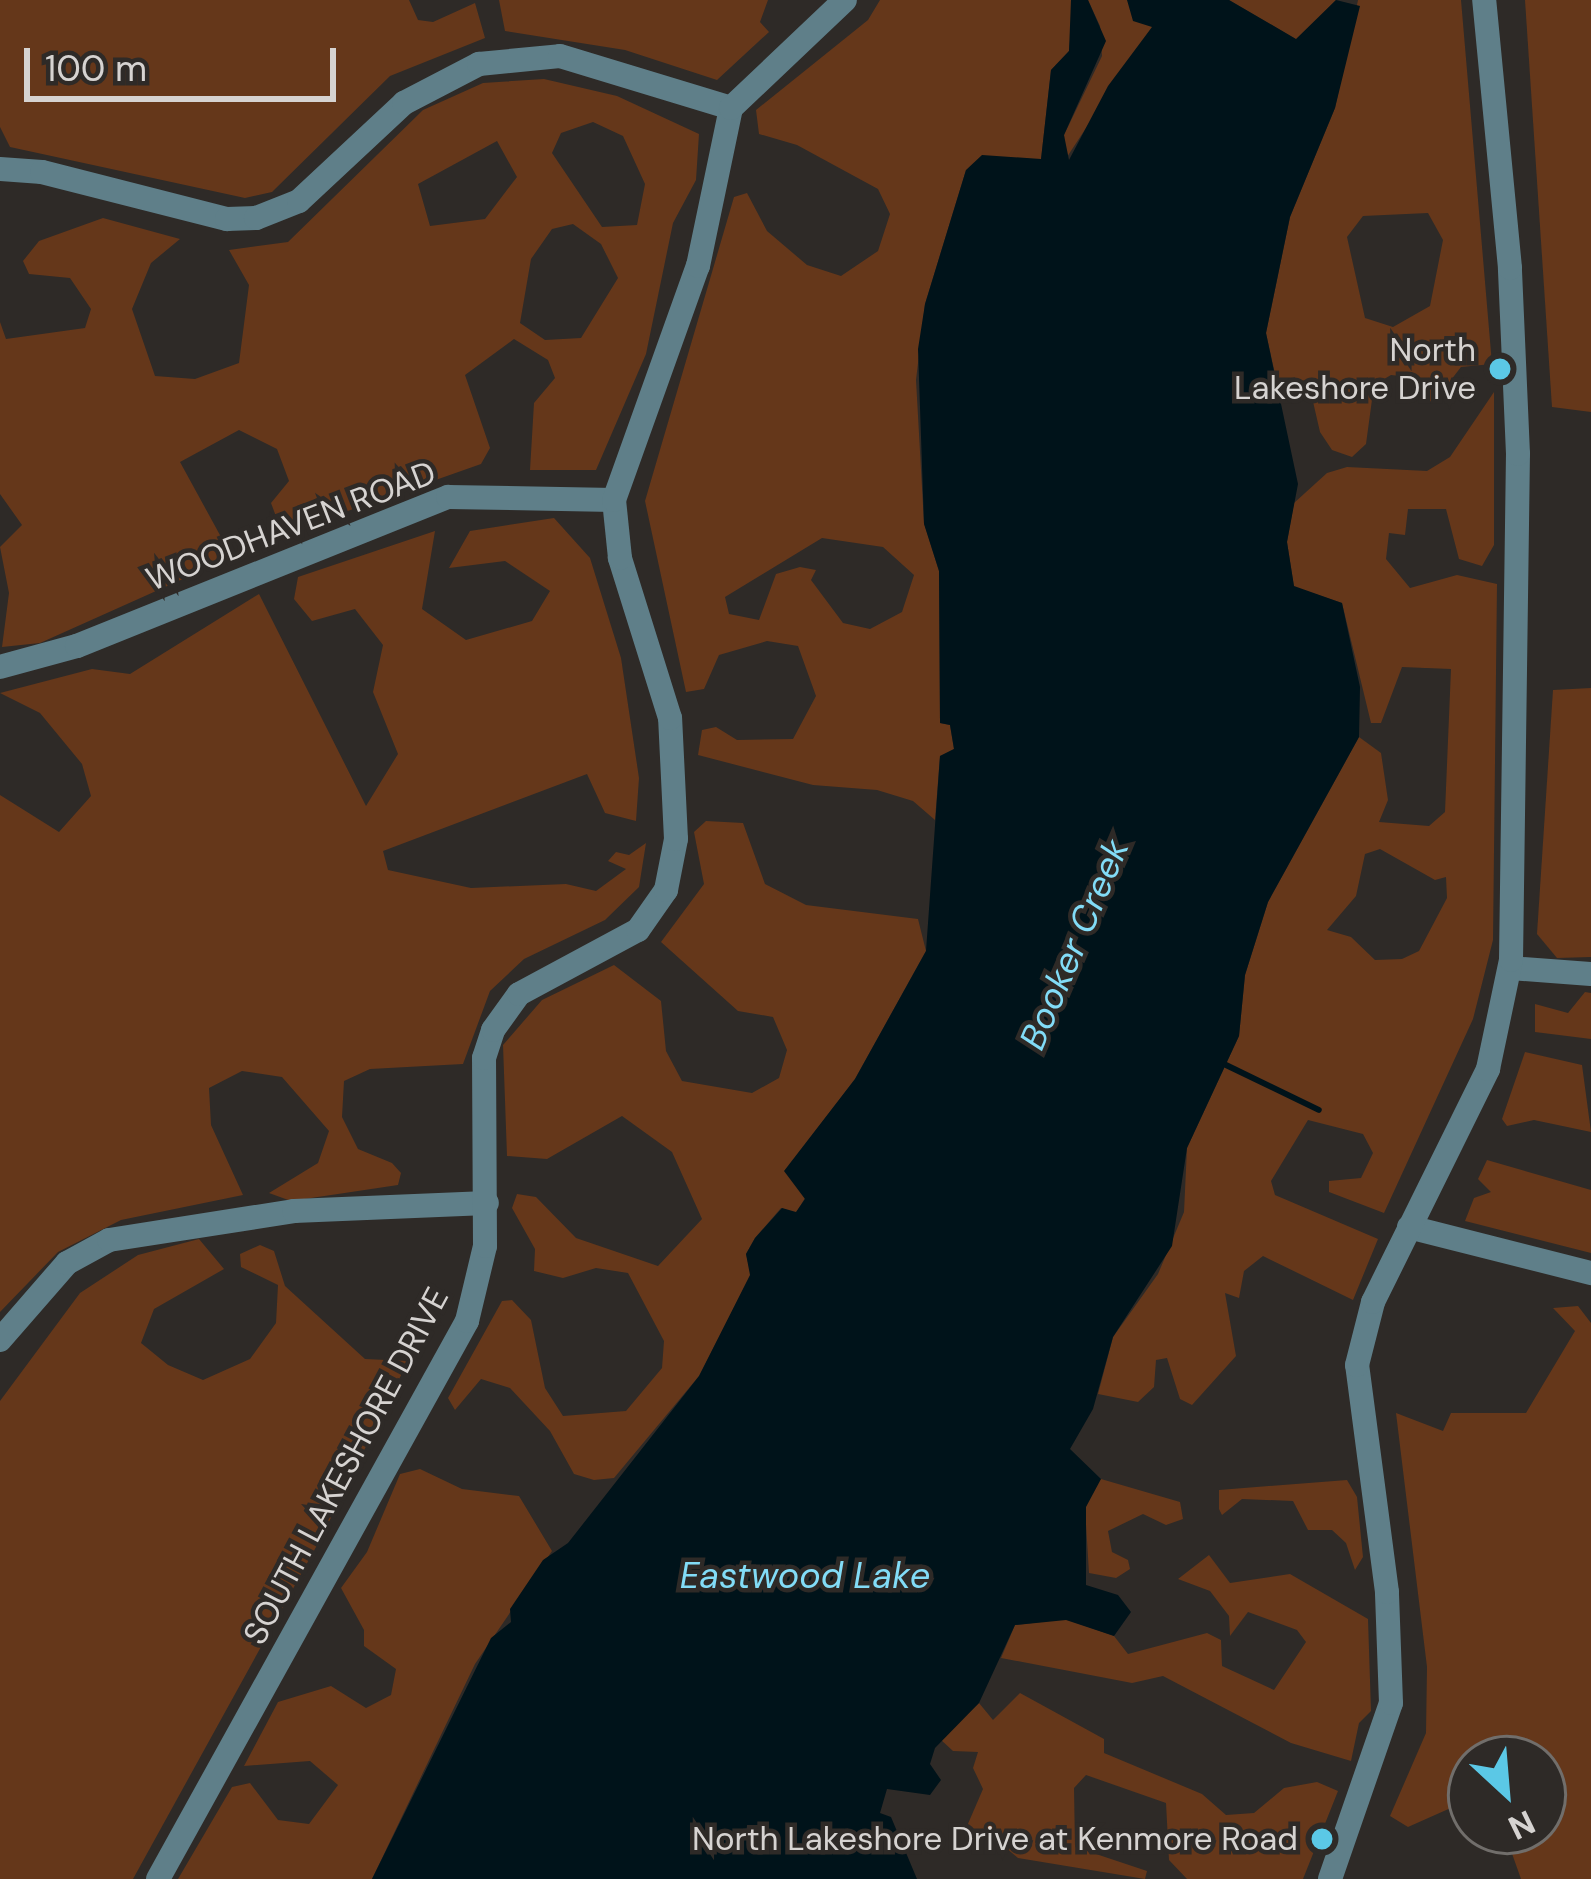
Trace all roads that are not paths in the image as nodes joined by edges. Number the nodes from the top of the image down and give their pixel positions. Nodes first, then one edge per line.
1 (844, 0) edge
2 (1484, 0) edge
3 (731, 108) junction
4 (1, 167) edge
5 (614, 500) junction
6 (0, 667) edge
7 (1510, 968) junction
8 (1591, 974) edge
9 (487, 1203) junction
10 (1408, 1227) junction
11 (1591, 1273) edge
12 (0, 1340) edge
13 (158, 1879) edge
14 (1330, 1879) edge

1 - 3 street
2 - 7 street
3 - 4 street
3 - 5 street, SOUTH LAKESHORE DRIVE
5 - 6 street, WOODHAVEN ROAD
5 - 9 street, SOUTH LAKESHORE DRIVE
7 - 8 street
7 - 10 street
9 - 12 street
9 - 13 street, SOUTH LAKESHORE DRIVE
10 - 11 street
10 - 14 street

